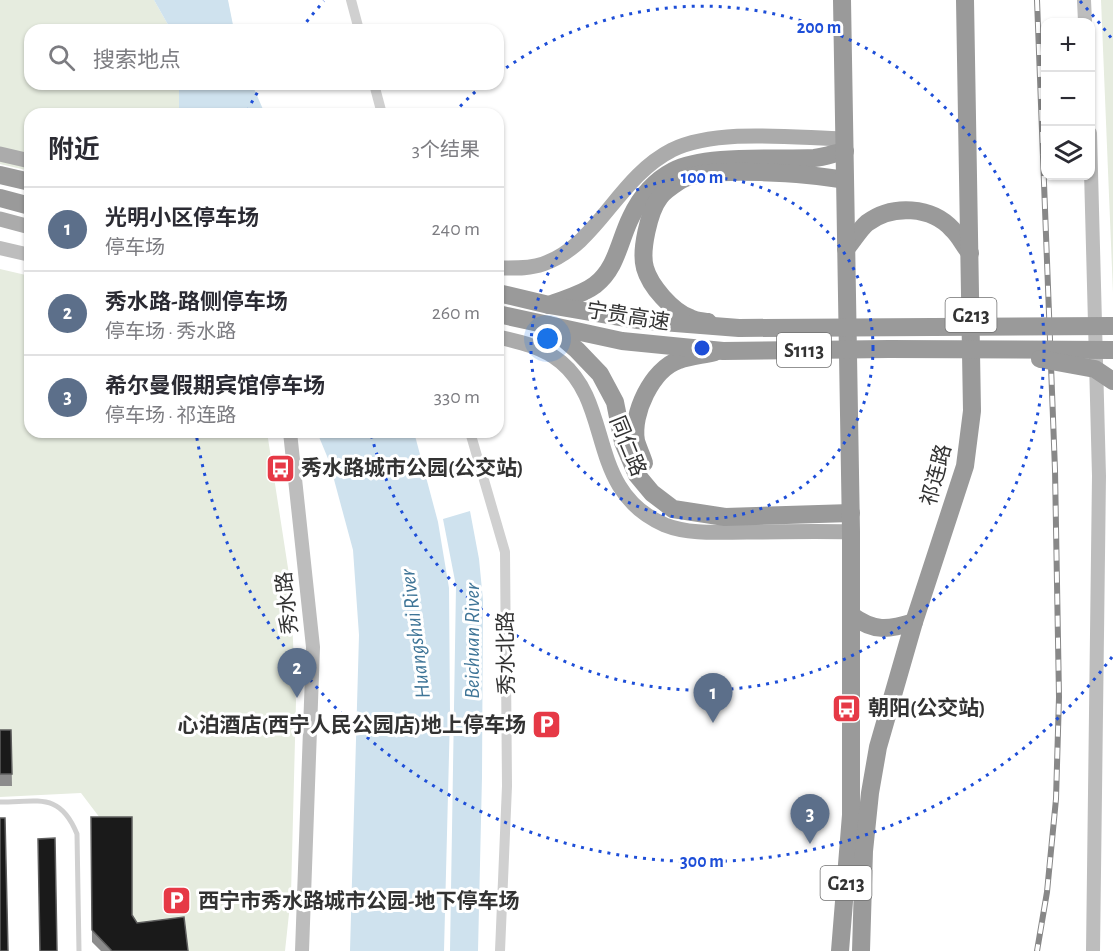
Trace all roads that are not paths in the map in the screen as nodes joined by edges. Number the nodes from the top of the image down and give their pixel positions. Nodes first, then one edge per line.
1 (351, 0) edge
2 (842, 0) edge
3 (965, 0) edge
4 (1084, 0) edge
5 (1085, 18) edge
6 (357, 24) edge
7 (376, 90) edge
8 (380, 108) edge
9 (845, 145) junction
10 (0, 154) edge
11 (24, 160) edge
12 (0, 175) edge
13 (845, 180) junction
14 (1091, 180) edge
15 (24, 181) edge
16 (0, 198) edge
17 (24, 204) edge
18 (0, 219) edge
19 (24, 225) edge
20 (0, 248) edge
21 (846, 249) junction
22 (970, 253) junction
23 (24, 254) edge
24 (504, 268) edge
25 (504, 294) edge
26 (549, 305) junction
27 (504, 315) edge
28 (548, 325) junction
29 (1113, 326) edge
30 (739, 328) junction
31 (504, 339) edge
32 (889, 349) junction
33 (1113, 350) edge
34 (723, 351) junction
35 (1113, 381) edge
36 (291, 438) edge
37 (472, 438) edge
38 (630, 441) junction
39 (851, 507) junction
40 (851, 532) junction
41 (851, 615) junction
42 (914, 622) junction
43 (0, 802) edge
44 (79, 951) edge
45 (302, 951) edge
46 (500, 951) edge
47 (840, 951) edge
48 (861, 951) edge
49 (1093, 951) edge

1 - 6 street
2 - 9 highway, G213
3 - 22 highway, 祁连路 / G213
4 - 5 street
7 - 8 street
9 - 13 highway, G213
9 - 24 main road
9 - 26 highway
10 - 11 main road
12 - 15 highway
13 - 21 highway, G213
13 - 30 highway, bridge
14 - 49 street
16 - 17 highway
18 - 19 main road
20 - 23 street
21 - 22 highway
21 - 39 highway, G213
22 - 42 highway, 祁连路 / G213
25 - 26 highway, 宁贵高速 / S1113, bridge
26 - 30 highway, 宁贵高速 / S1113, bridge
27 - 28 highway, 宁贵高速 / S1113, bridge
28 - 34 highway, 宁贵高速 / S1113, bridge
28 - 38 highway
29 - 30 highway, 宁贵高速 / S1113, bridge
31 - 40 main road, 同仁路
32 - 33 highway, 宁贵高速 / S1113, bridge
32 - 34 highway, 宁贵高速 / S1113, bridge
32 - 35 highway, bridge
34 - 38 highway, bridge
36 - 45 street, 秀水路
37 - 46 street, 秀水北路
38 - 39 highway
39 - 40 highway, G213
40 - 41 highway, G213
41 - 42 highway
41 - 47 highway, G213
42 - 48 highway, 祁连路 / G213
43 - 44 lane

